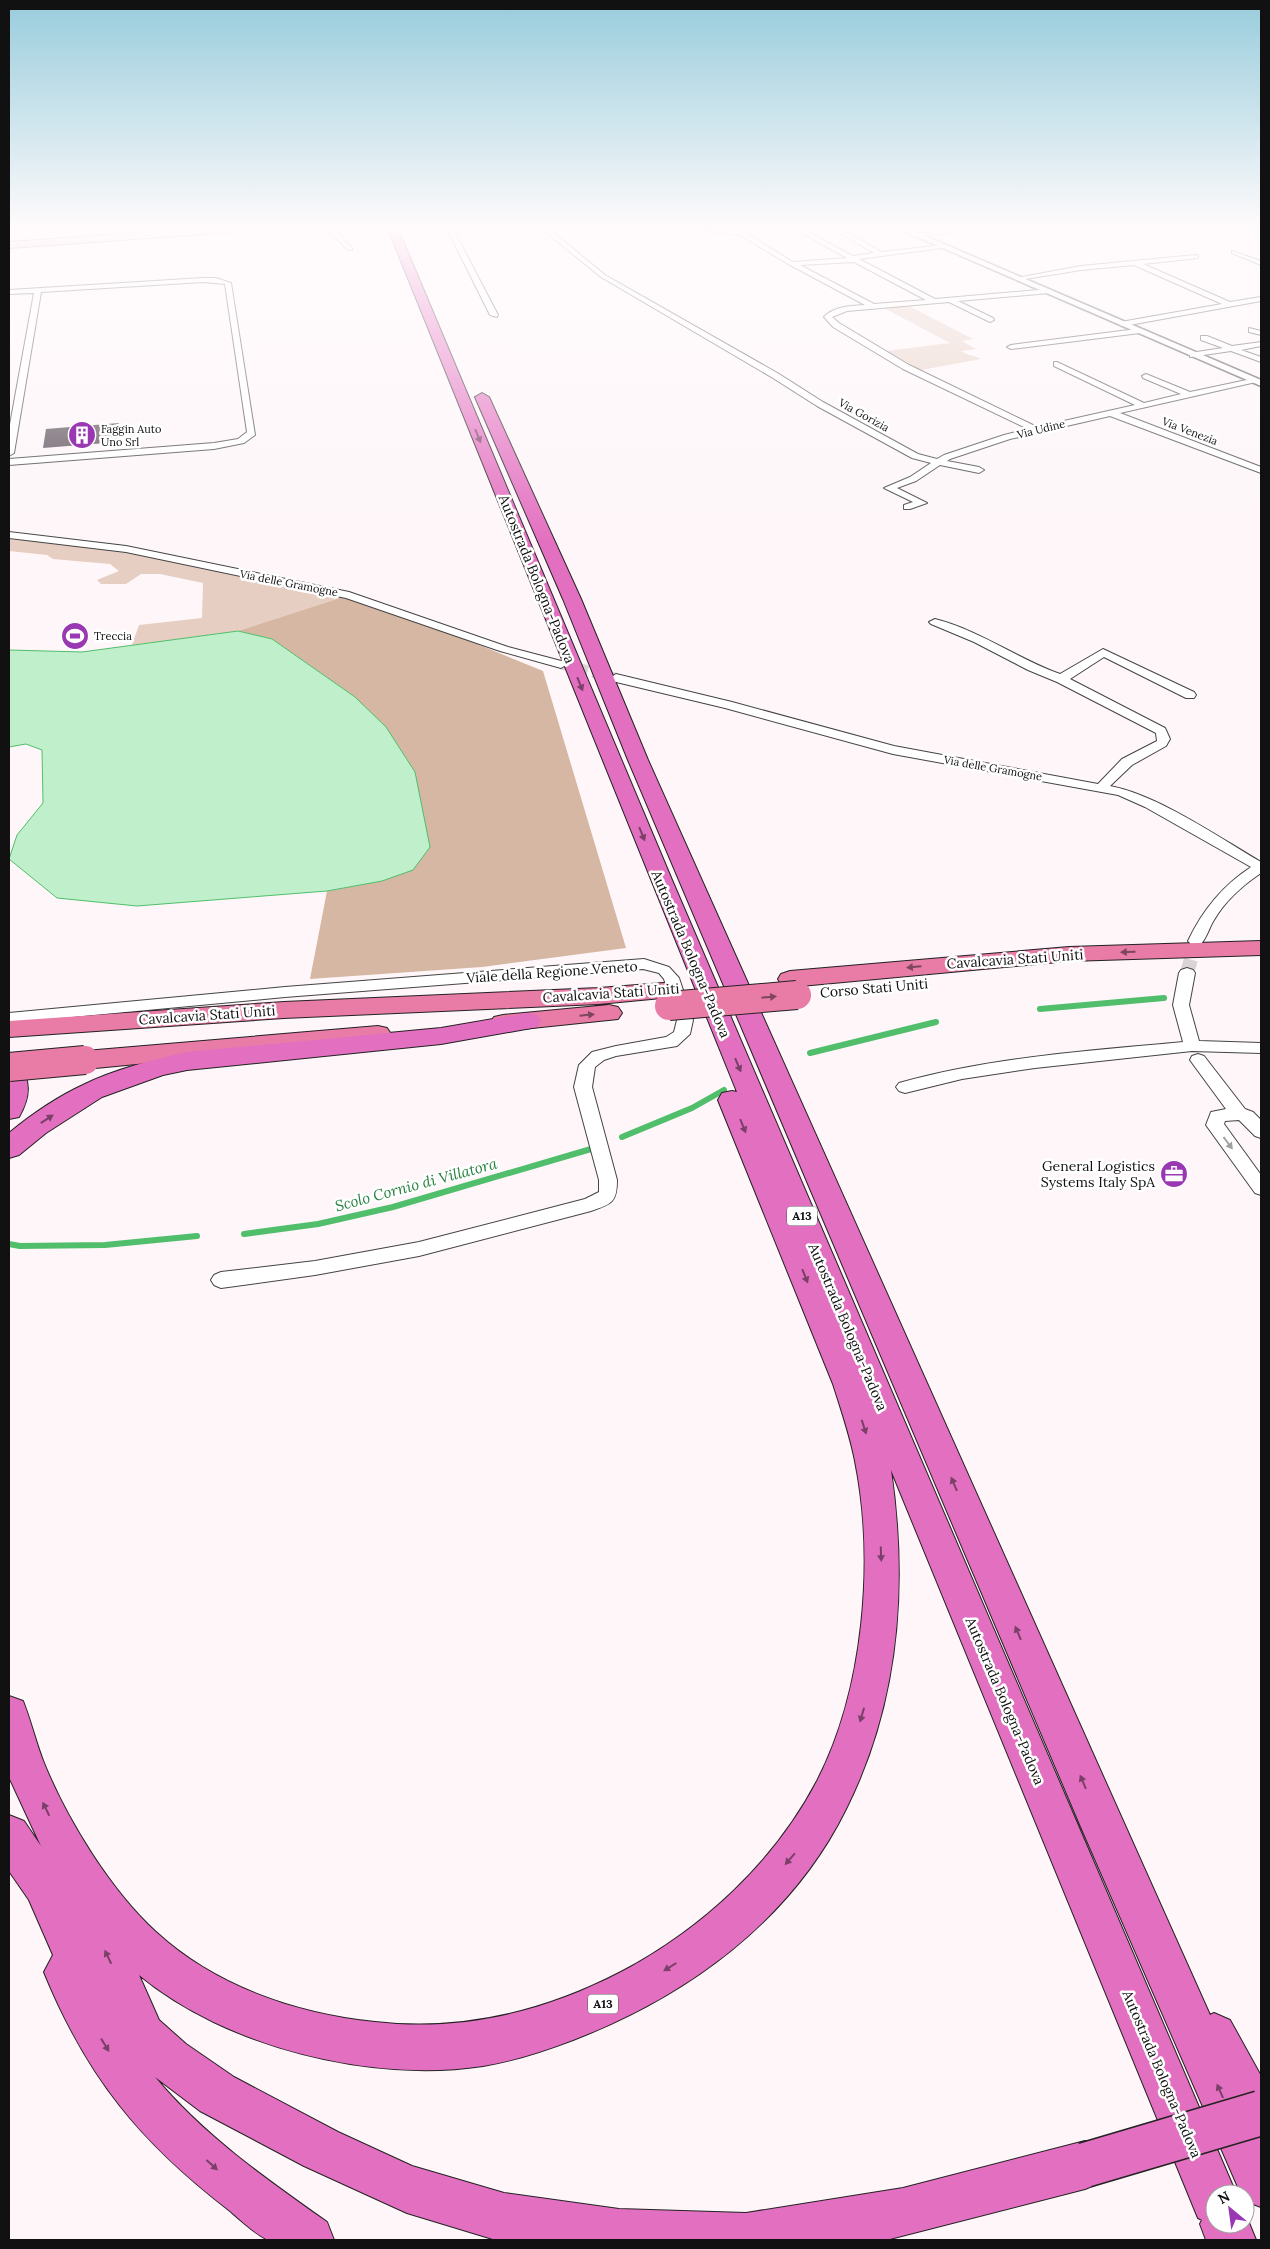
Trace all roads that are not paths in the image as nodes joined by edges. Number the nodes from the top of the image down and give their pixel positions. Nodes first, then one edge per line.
1 (30, 334) edge
2 (236, 334) edge
3 (436, 334) edge
4 (453, 334) edge
5 (703, 334) edge
6 (852, 334) edge
7 (1084, 334) edge
8 (1114, 334) edge
9 (1144, 334) edge
10 (1090, 337) junction
11 (1204, 338) dead end
12 (1261, 344) edge
13 (1011, 347) dead end
14 (1232, 349) junction
15 (1193, 355) junction
16 (1261, 360) edge
17 (1058, 364) dead end
18 (1146, 376) dead end
19 (1257, 381) edge
20 (1188, 394) junction
21 (1142, 405) junction
22 (1111, 413) junction
23 (1036, 430) junction
24 (9, 453) edge
25 (9, 462) edge
26 (937, 462) junction
27 (979, 470) dead end
28 (1261, 470) edge
29 (907, 507) dead end
30 (9, 535) edge
31 (935, 622) dead end
32 (561, 664) tunnel mouth
33 (616, 678) tunnel mouth
34 (1061, 679) junction
35 (1190, 695) dead end
36 (1102, 788) junction
37 (1260, 867) edge
38 (661, 880) junction
39 (1261, 948) edge
40 (1192, 957) junction
41 (1261, 964) edge
42 (794, 987) joint
43 (666, 998) junction
44 (528, 1021) junction
45 (13, 1029) edge
46 (1261, 1048) edge
47 (1195, 1053) junction
48 (9, 1067) edge
49 (905, 1087) dead end
50 (9, 1110) edge
51 (1238, 1112) junction
52 (1261, 1132) edge
53 (9, 1148) edge
54 (1261, 1188) edge
55 (222, 1280) dead end
56 (9, 1714) edge
57 (1096, 1812) junction
58 (11, 1839) edge
59 (67, 1853) junction
60 (142, 2034) junction
61 (1261, 2113) edge
62 (1261, 2122) edge
63 (1261, 2183) edge
64 (1208, 2184) edge
65 (309, 2240) edge

1 - 24 street
2 - 25 street
3 -> 38 highway, Autostrada Bologna-Padova / A13
57 -> 4 highway, Autostrada Bologna-Padova / A13
5 - 26 street, Via Gorizia
6 - 23 street
7 - 10 street
8 - 10 street
9 - 15 street
10 - 13 street
11 - 14 street
12 - 14 street
14 - 15 street
14 - 16 street
15 - 19 street
17 - 21 street
18 - 20 street
19 - 20 street, Via Udine
20 - 21 street, Via Udine
21 - 22 street, Via Udine
22 - 23 street, Via Udine
22 - 28 street, Via Venezia
23 - 26 street, Via Udine
26 - 27 street, Via Gorizia
26 - 29 street, Via Udine
30 - 32 street, Via delle Gramogne
31 - 34 street
33 - 36 street, Via delle Gramogne
34 - 35 street
34 - 36 street
36 - 37 street, Via delle Gramogne
37 - 40 street, Via delle Gramogne
38 -> 59 highway, A13
38 -> 64 highway, Autostrada Bologna-Padova / A13
39 - 40 main road
40 - 41 main road
40 - 42 main road, Corso Stati Uniti
40 - 47 street, Via delle Gramogne
42 - 43 main road, Cavalcavia Stati Uniti, bridge
44 -> 43 main road, Cavalcavia Stati Uniti
43 - 45 main road, Cavalcavia Stati Uniti
44 - 48 main road, Cavalcavia Stati Uniti, bridge
53 -> 44 highway
45 - 55 street, Viale della Regione Veneto
46 - 47 street
47 - 49 street
47 - 51 street
48 - 50 highway
51 - 52 street
51 -> 54 street
59 -> 56 highway
57 - 62 highway
63 -> 57 highway, Autostrada Bologna-Padova / A13
58 - 60 highway
58 -> 65 highway
60 -> 59 highway
60 - 61 highway, bridge

